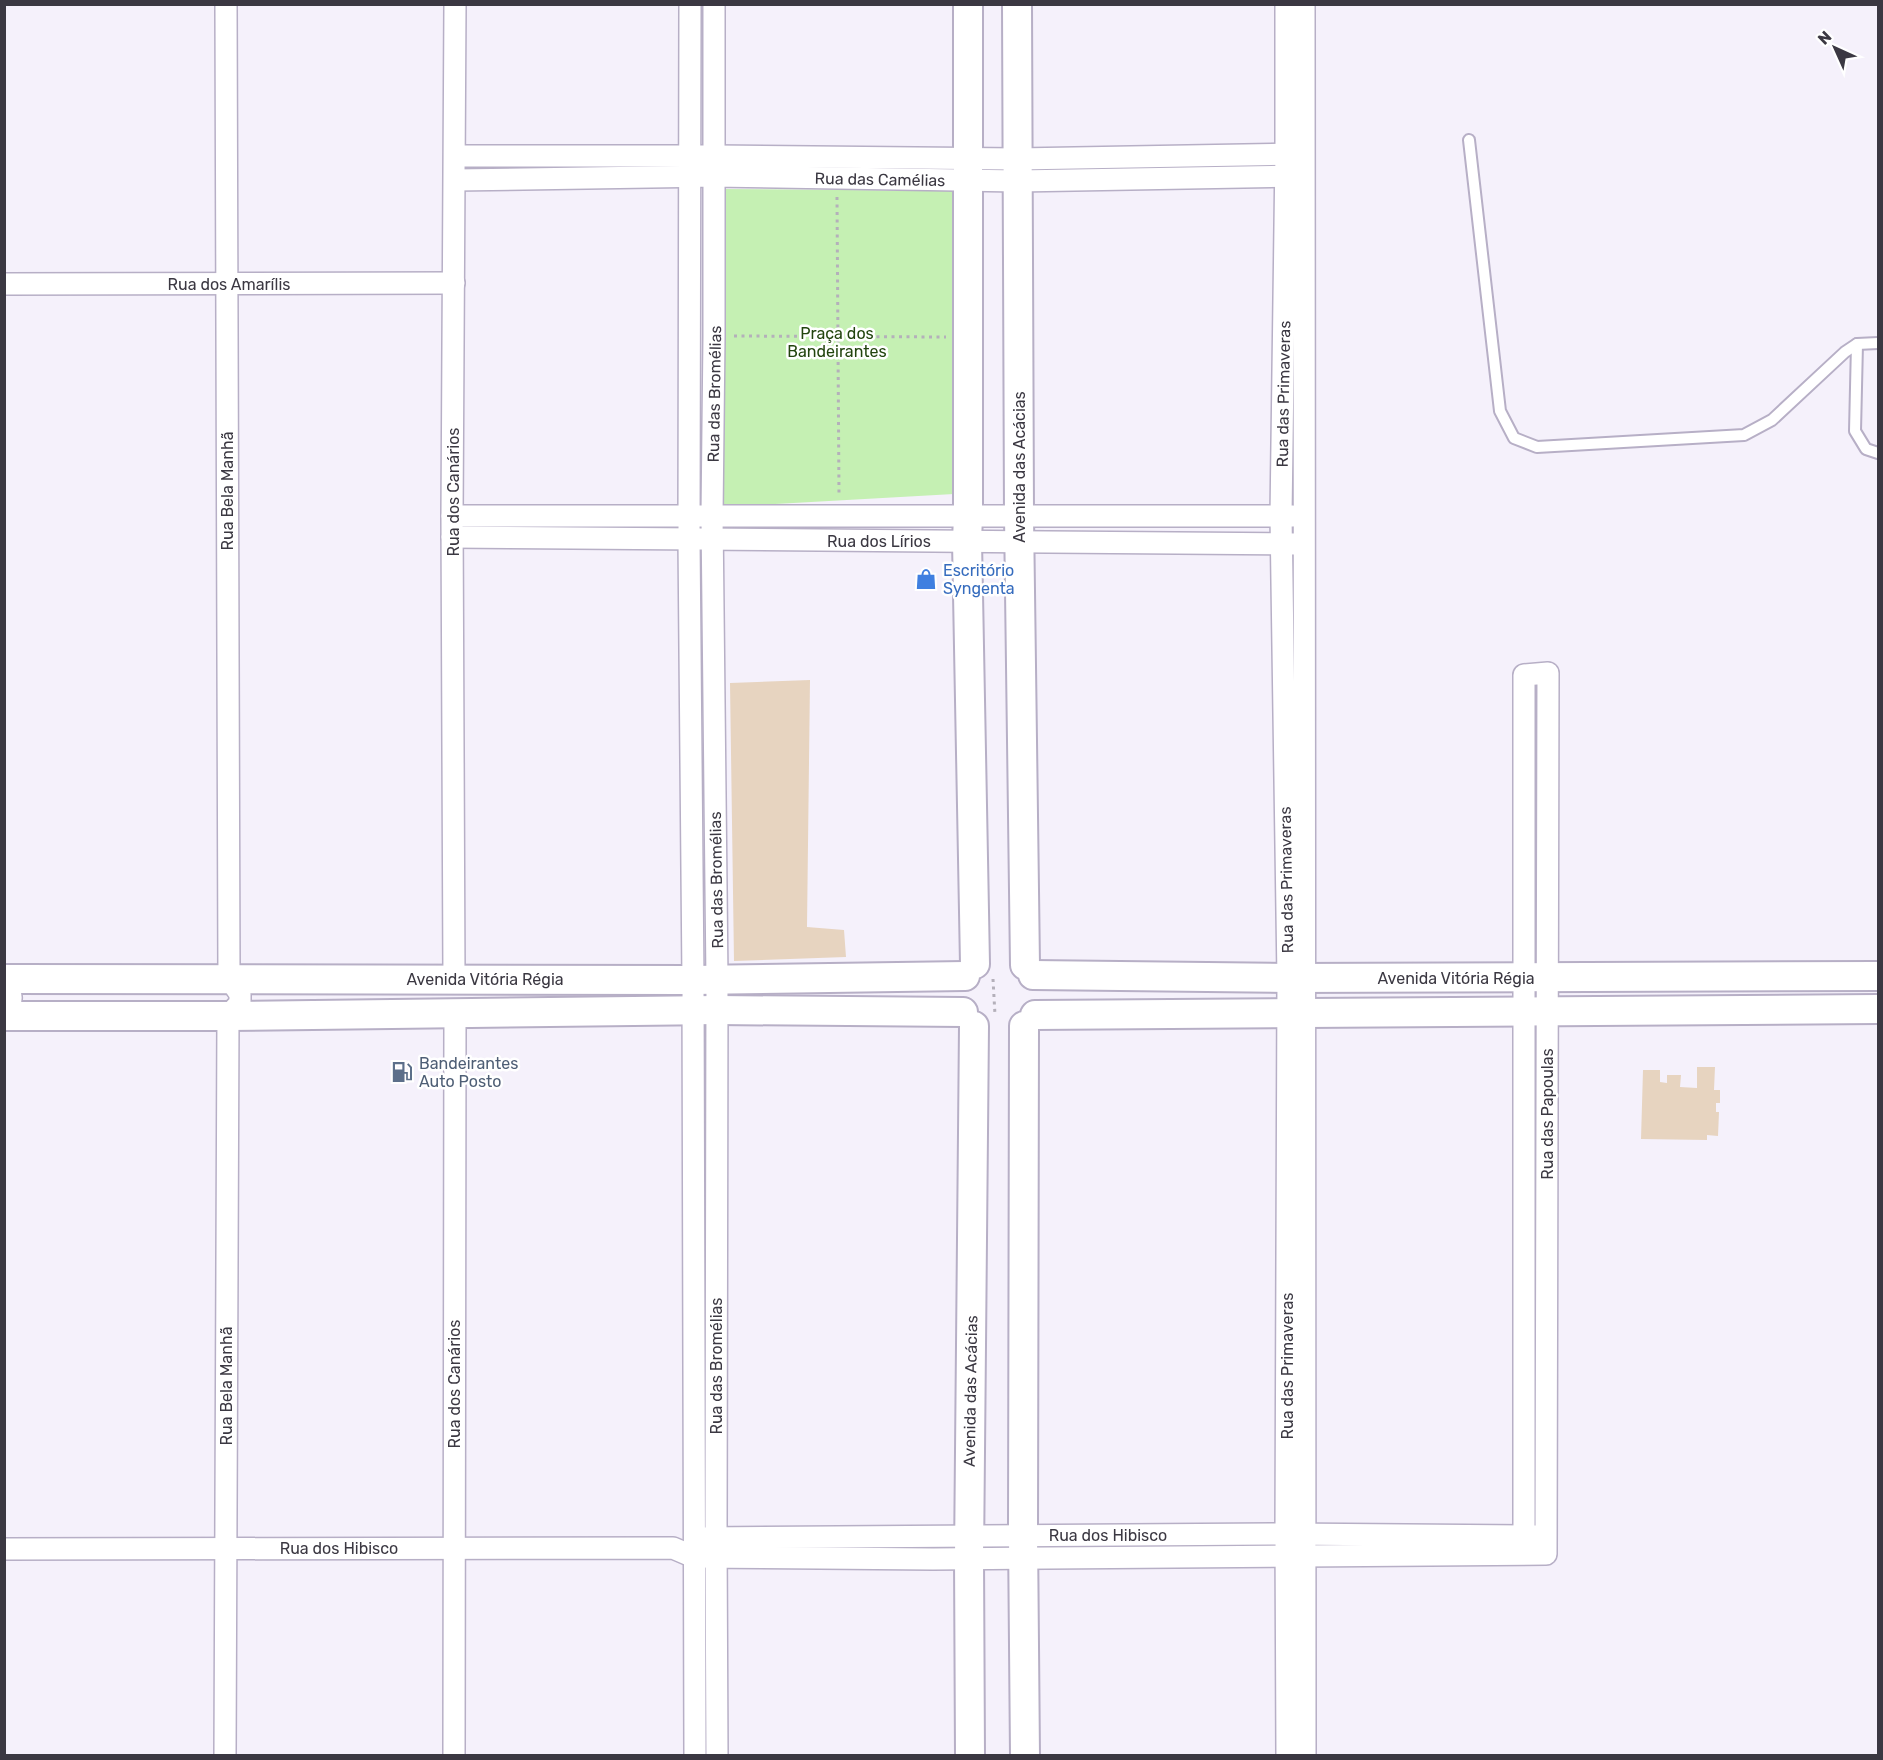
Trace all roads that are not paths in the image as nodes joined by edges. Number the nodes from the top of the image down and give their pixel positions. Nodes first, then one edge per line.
1 (226, 4) edge
2 (455, 4) edge
3 (690, 4) edge
4 (714, 4) edge
5 (968, 4) edge
6 (1017, 4) edge
7 (1286, 4) edge
8 (1304, 4) edge
9 (1469, 140) dead end
10 (1296, 154) junction
11 (455, 156) junction
12 (690, 166) junction
13 (715, 166) junction
14 (968, 169) junction
15 (1018, 170) junction
16 (1295, 176) junction
17 (455, 180) junction
18 (454, 283) junction
19 (4, 284) edge
20 (226, 284) junction
21 (1878, 343) edge
22 (1857, 344) junction
23 (1878, 453) edge
24 (690, 516) junction
25 (712, 516) junction
26 (1281, 516) junction
27 (1305, 516) junction
28 (452, 526) junction
29 (968, 528) junction
30 (1019, 529) junction
31 (689, 539) junction
32 (712, 540) junction
33 (1281, 543) junction
34 (1305, 544) junction
35 (970, 970) junction
36 (1029, 970) junction
37 (1878, 976) edge
38 (1536, 977) junction
39 (229, 978) junction
40 (1297, 978) junction
41 (4, 979) edge
42 (454, 979) junction
43 (705, 980) junction
44 (4, 984) edge
45 (1878, 1009) edge
46 (705, 1010) junction
47 (455, 1012) junction
48 (1536, 1012) junction
49 (1297, 1013) junction
50 (4, 1014) edge
51 (228, 1016) junction
52 (968, 1019) junction
53 (1030, 1021) junction
54 (1296, 1545) junction
55 (1524, 1545) junction
56 (1546, 1545) joint
57 (1024, 1547) junction
58 (454, 1548) junction
59 (694, 1548) junction
60 (716, 1548) junction
61 (969, 1548) junction
62 (4, 1549) edge
63 (226, 1549) junction
64 (225, 1755) edge
65 (454, 1755) edge
66 (695, 1755) edge
67 (717, 1755) edge
68 (970, 1755) edge
69 (1025, 1755) edge
70 (1287, 1755) edge
71 (1305, 1755) edge

1 - 20 street, Rua Bela Manhã
2 - 11 street, Rua dos Canários
3 - 12 street, Rua das Bromélias
4 - 13 street, Rua das Bromélias
5 - 14 street
6 - 15 street, Avenida das Acácias
7 - 10 street, Rua das Primaveras
8 - 10 street, Rua das Primaveras
9 - 22 lane
10 - 15 street, Rua das Camélias
10 - 16 street, Rua das Primaveras
11 - 12 street, Rua das Camélias
11 - 17 street, Rua dos Canários
12 - 13 street, Rua das Camélias
12 - 17 street, Rua das Camélias
12 - 24 street, Rua das Bromélias
13 - 14 street, Rua das Camélias
13 - 14 street, Rua das Camélias
13 - 25 street, Rua das Bromélias
14 - 15 street, Rua das Camélias
14 - 29 street
15 - 16 street, Rua das Camélias
15 - 30 street, Avenida das Acácias
16 - 26 street, Rua das Primaveras
16 - 27 street, Rua das Primaveras
17 - 18 street, Rua dos Canários
18 - 20 street, Rua dos Amarílis
18 - 28 street, Rua dos Canários
19 - 20 street, Rua dos Amarílis
20 - 39 street, Rua Bela Manhã
21 - 22 lane
22 - 23 lane
24 - 25 street, Rua dos Lírios
24 - 28 street, Rua dos Lírios
24 - 31 street, Rua das Bromélias
25 - 29 street, Rua dos Lírios
25 - 32 street, Rua das Bromélias
26 - 27 street, Rua dos Lírios
26 - 30 street, Rua dos Lírios
26 - 33 street, Rua das Primaveras
27 - 34 street, Rua das Primaveras
28 - 31 street, Rua dos Lírios
28 - 42 street, Rua dos Canários
29 - 30 street, Rua dos Lírios
29 - 32 street, Rua dos Lírios
29 - 35 street
30 - 33 street, Rua dos Lírios
30 - 36 street, Avenida das Acácias
31 - 32 street, Rua dos Lírios
31 - 43 street, Rua das Bromélias
32 - 43 street, Rua das Bromélias
33 - 34 street, Rua dos Lírios
33 - 40 street, Rua das Primaveras
34 - 40 street, Rua das Primaveras
35 - 36 street
35 - 43 street, Avenida Vitória Régia
35 - 52 street
36 - 40 street, Avenida Vitória Régia
36 - 53 street
37 - 38 street, Avenida Vitória Régia
38 - 38 street, Rua das Papoulas
38 - 40 street, Avenida Vitória Régia
38 - 48 street, Rua das Papoulas
39 - 41 street, Avenida Vitória Régia
39 - 42 street, Avenida Vitória Régia
39 - 51 street
40 - 49 street, Rua das Primaveras
42 - 43 street, Avenida Vitória Régia
42 - 47 street
43 - 46 street, Rua das Bromélias
44 - 50 street
45 - 48 street, Avenida Vitória Régia
46 - 47 street, Avenida Vitória Régia
46 - 52 street, Avenida Vitória Régia
46 - 59 street, Rua das Bromélias
46 - 60 street, Rua das Bromélias
47 - 51 street, Avenida Vitória Régia
47 - 58 street, Rua dos Canários
48 - 49 street, Avenida Vitória Régia
48 - 55 street, Rua das Papoulas
48 - 56 street, Rua das Papoulas
49 - 53 street, Avenida Vitória Régia
49 - 54 street, Rua das Primaveras
50 - 51 street, Avenida Vitória Régia
51 - 63 street, Rua Bela Manhã
52 - 53 street
52 - 61 street, Avenida das Acácias
53 - 57 street
54 - 55 street, Rua dos Hibisco
54 - 57 street, Rua dos Hibisco
54 - 70 street, Rua das Primaveras
54 - 71 street, Rua das Primaveras
55 - 56 street, Rua dos Hibisco
57 - 61 street, Rua dos Hibisco
57 - 69 street
58 - 59 street, Rua dos Hibisco
58 - 63 street, Rua dos Hibisco
58 - 65 street, Rua dos Canários
59 - 60 street, Rua dos Hibisco
59 - 66 street, Rua das Bromélias
60 - 61 street, Rua dos Hibisco
60 - 67 street, Rua das Bromélias
61 - 68 street, Avenida das Acácias
62 - 63 street, Rua dos Hibisco
63 - 64 street, Rua Bela Manhã

